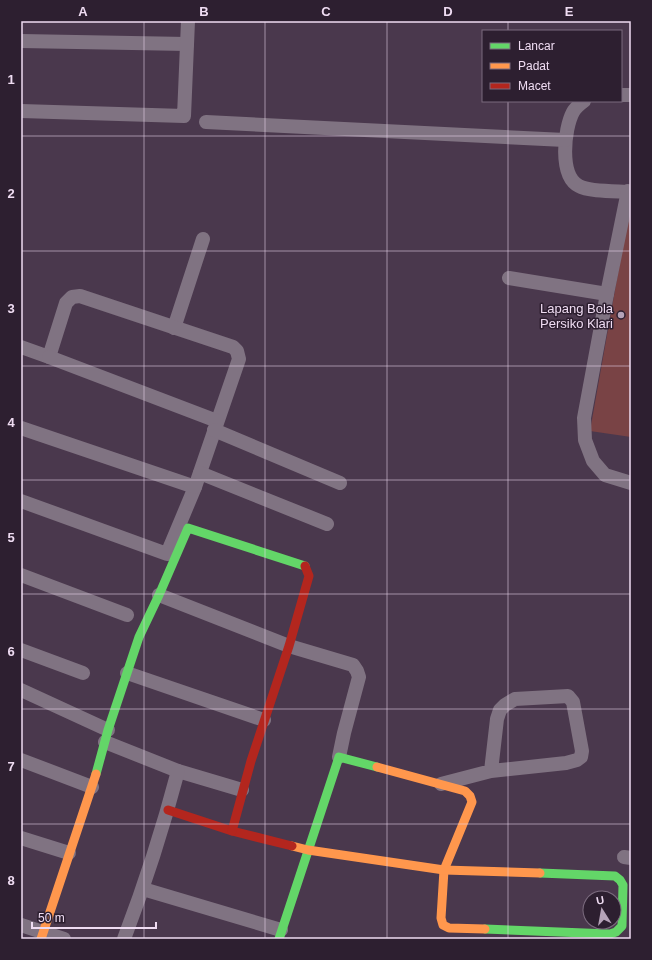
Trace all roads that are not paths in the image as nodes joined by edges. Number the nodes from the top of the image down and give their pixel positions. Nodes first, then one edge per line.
1 (188, 21) edge
2 (21, 41) edge
3 (187, 44) junction
4 (583, 102) edge
5 (21, 111) edge
6 (206, 122) dead end
7 (565, 140) junction
8 (630, 191) edge
9 (202, 239) dead end
10 (509, 278) dead end
11 (607, 294) junction
12 (174, 328) junction
13 (21, 347) edge
14 (49, 358) junction
15 (216, 425) junction
16 (21, 428) edge
17 (200, 473) junction
18 (340, 483) dead end
19 (631, 483) edge
20 (195, 487) junction
21 (21, 501) edge
22 (327, 524) dead end
23 (21, 575) edge
24 (159, 595) junction
25 (127, 615) dead end
26 (289, 646) junction
27 (21, 650) edge
28 (127, 672) junction
29 (84, 673) dead end
30 (21, 690) edge
31 (264, 720) junction
32 (107, 736) junction
33 (339, 758) junction
34 (21, 760) edge
35 (178, 771) junction
36 (491, 772) junction
37 (440, 784) junction
38 (92, 787) junction
39 (242, 790) junction
40 (168, 810) junction
41 (232, 832) junction
42 (21, 838) edge
43 (308, 850) junction
44 (69, 853) junction
45 (444, 870) junction
46 (143, 889) junction
47 (21, 925) edge
48 (280, 934) edge
49 (42, 935) edge
50 (64, 939) edge
51 (124, 939) edge

1 - 3 street
2 - 3 street
3 - 5 street
4 - 7 street
6 - 7 street
7 - 8 street
8 - 11 street
9 - 12 street
10 - 11 street
11 - 19 street
12 - 14 street
12 - 15 street
13 - 14 street
14 - 15 street
15 - 17 street
15 - 18 street
16 - 20 street
17 - 20 street
17 - 22 street
20 - 21 street
23 - 25 street
24 - 26 street
24 - 26 street
24 - 28 street
26 - 31 street
26 - 33 street
27 - 29 street
28 - 31 street
28 - 32 street
30 - 32 street
31 - 39 street
32 - 35 street
32 - 38 street
33 - 37 street
33 - 43 street
34 - 38 street
35 - 39 street
35 - 40 street
36 - 36 street
36 - 37 street
37 - 45 street
38 - 44 street
39 - 41 street
40 - 41 street
40 - 46 street
41 - 43 street
42 - 44 street
43 - 45 street
43 - 48 street
44 - 49 street
45 - 45 street
46 - 48 street
46 - 51 street
47 - 49 street
49 - 50 street

